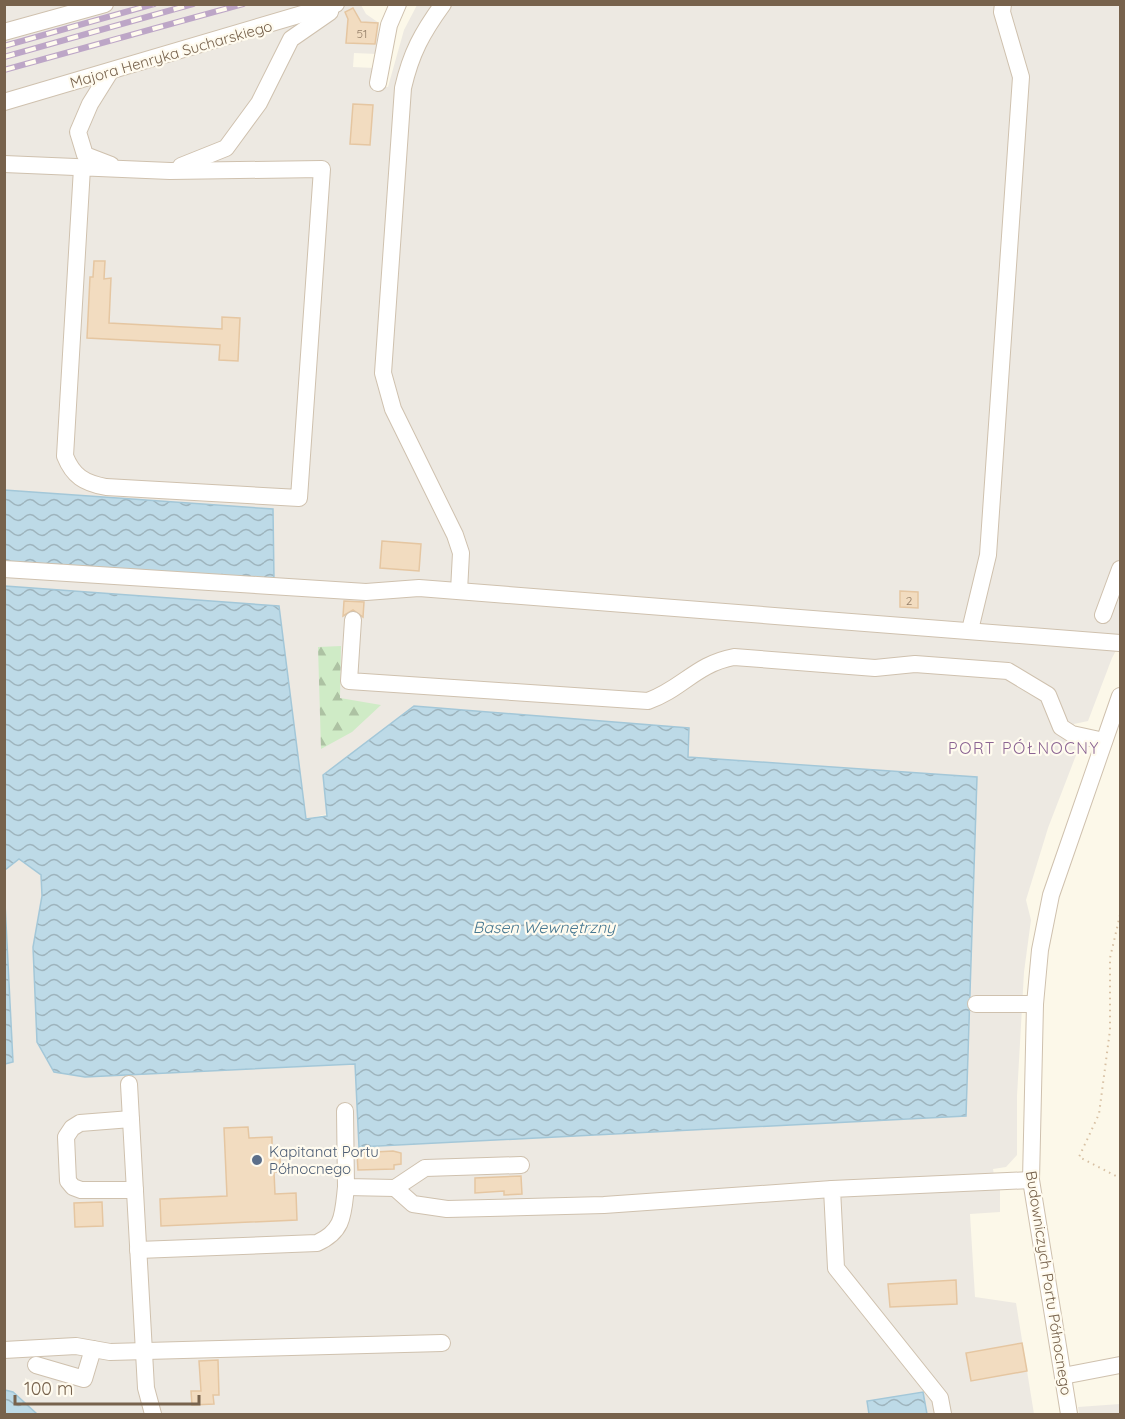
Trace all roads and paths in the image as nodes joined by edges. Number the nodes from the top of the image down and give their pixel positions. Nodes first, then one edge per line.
1 (105, 4) edge
2 (338, 4) edge
3 (398, 4) edge
4 (443, 4) edge
5 (1003, 4) edge
6 (4, 32) edge
7 (110, 72) junction
8 (378, 83) dead end
9 (4, 102) edge
10 (4, 164) edge
11 (82, 168) junction
12 (120, 169) junction
13 (170, 171) junction
14 (4, 569) edge
15 (1120, 569) edge
16 (459, 591) junction
17 (1103, 615) dead end
18 (353, 620) dead end
19 (970, 630) junction
20 (1120, 643) edge
21 (1119, 706) edge
22 (1104, 741) junction
23 (1120, 915) edge
24 (976, 1004) dead end
25 (1035, 1004) junction
26 (129, 1084) dead end
27 (345, 1111) dead end
28 (131, 1119) junction
29 (521, 1165) dead end
30 (1120, 1178) edge
31 (1031, 1180) junction
32 (346, 1187) junction
33 (395, 1188) junction
34 (832, 1189) junction
35 (135, 1190) junction
36 (138, 1250) junction
37 (442, 1343) dead end
38 (93, 1349) junction
39 (4, 1350) edge
40 (144, 1351) junction
41 (36, 1365) dead end
42 (1120, 1365) edge
43 (1063, 1376) junction
44 (153, 1414) edge
45 (943, 1414) edge
46 (1069, 1414) edge

1 - 6 street
2 - 7 street, Majora Henryka Sucharskiego
2 - 13 street
3 - 8 street
4 - 16 street
5 - 19 street
7 - 9 street, Majora Henryka Sucharskiego
7 - 12 street
10 - 11 street
11 - 12 street
11 - 13 street
12 - 13 street
14 - 16 street
15 - 17 street
16 - 19 street
18 - 22 street
19 - 20 street
21 - 22 street, Budowniczych Portu Północnego
22 - 25 street, Budowniczych Portu Północnego
23 - 30 path
24 - 25 street
25 - 31 street, Budowniczych Portu Północnego
26 - 28 street
27 - 32 street
28 - 35 street
28 - 35 street
29 - 33 street
31 - 34 street
31 - 43 street, Budowniczych Portu Północnego
32 - 33 street
32 - 36 street
33 - 34 street
34 - 45 street
35 - 36 street
36 - 40 street
37 - 40 street
38 - 39 street
38 - 40 street
38 - 41 street
40 - 44 street
42 - 43 street
43 - 46 street, Budowniczych Portu Północnego

